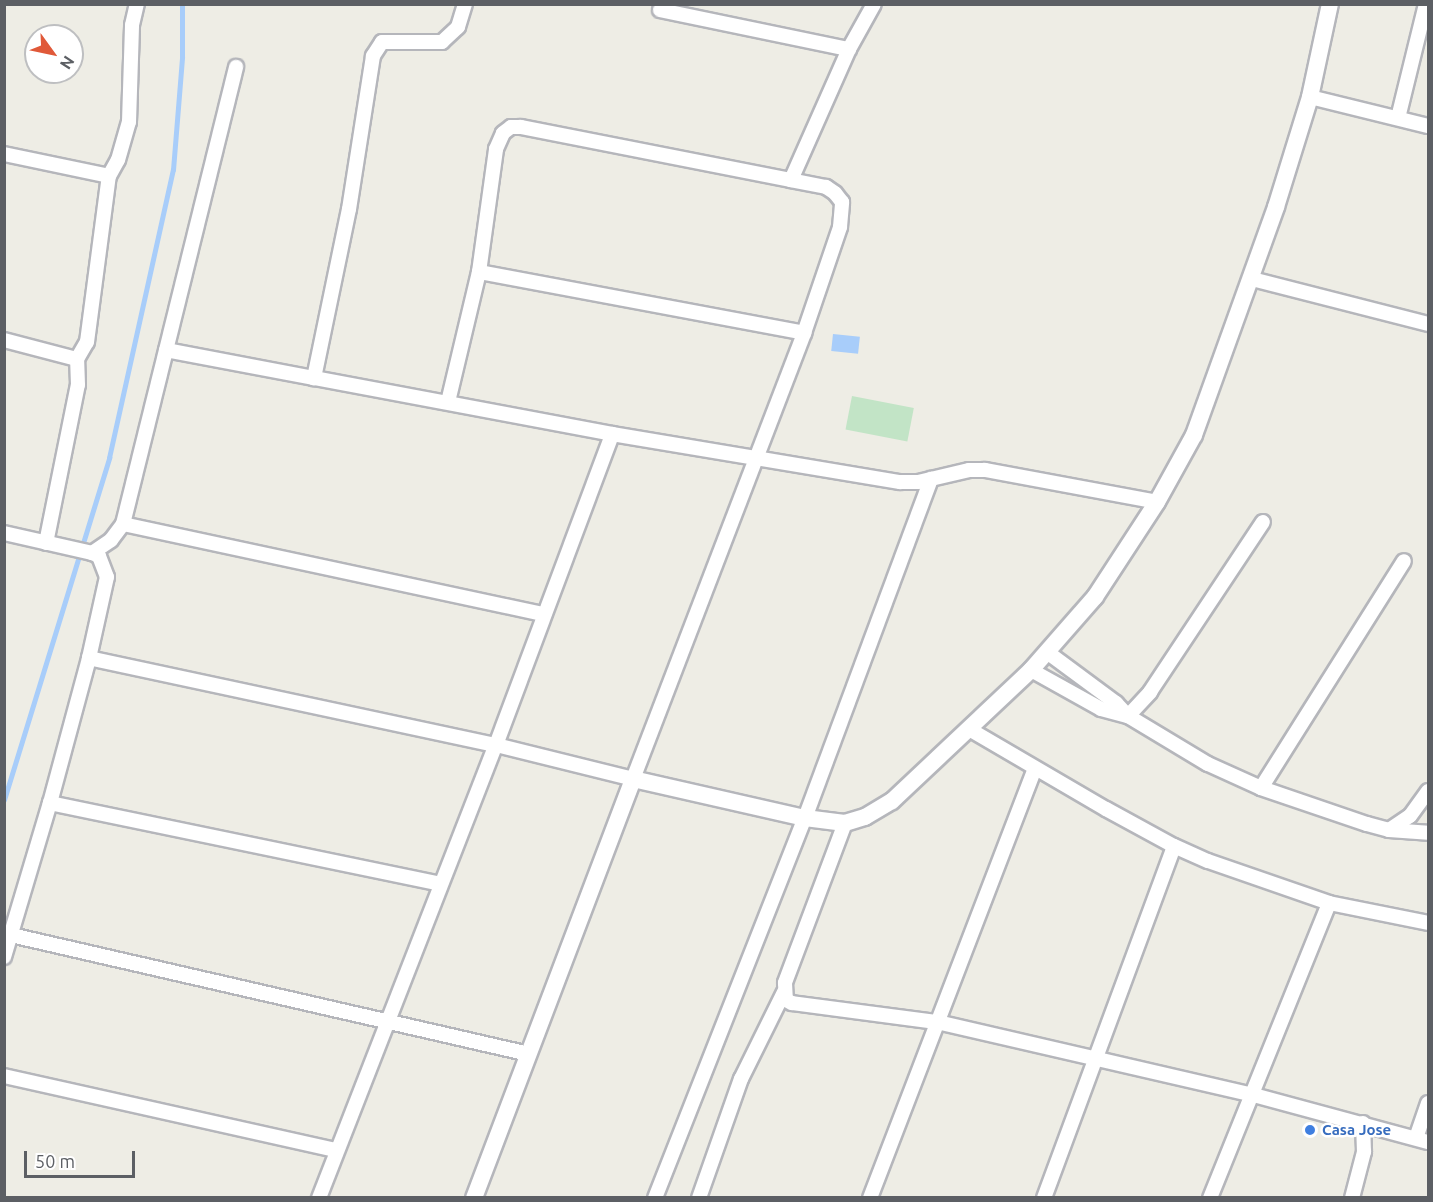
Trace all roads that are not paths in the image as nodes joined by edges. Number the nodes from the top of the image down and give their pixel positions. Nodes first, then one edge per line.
1 (136, 4) edge
2 (465, 4) edge
3 (874, 4) edge
4 (1330, 4) edge
5 (1426, 4) edge
6 (660, 10) dead end
7 (849, 49) junction
8 (236, 67) dead end
9 (1310, 97) junction
10 (1398, 118) junction
11 (1428, 126) edge
12 (4, 154) edge
13 (109, 176) junction
14 (791, 180) junction
15 (479, 272) junction
16 (1252, 279) junction
17 (1428, 324) edge
18 (804, 333) junction
19 (4, 340) edge
20 (166, 350) junction
21 (78, 359) junction
22 (314, 378) junction
23 (448, 402) junction
24 (612, 434) junction
25 (758, 457) junction
26 (932, 479) junction
27 (1157, 502) junction
28 (1263, 522) dead end
29 (123, 524) junction
30 (4, 533) edge
31 (53, 544) junction
32 (88, 552) junction
33 (1404, 561) dead end
34 (544, 614) junction
35 (1047, 652) junction
36 (88, 658) junction
37 (1031, 670) junction
38 (1128, 716) junction
39 (969, 729) junction
40 (496, 745) junction
41 (1034, 770) junction
42 (633, 778) junction
43 (1261, 788) junction
44 (1428, 791) edge
45 (51, 803) junction
46 (804, 818) junction
47 (845, 823) junction
48 (1389, 830) junction
49 (1428, 833) edge
50 (1174, 846) junction
51 (440, 884) junction
52 (1329, 903) junction
53 (1428, 923) edge
54 (11, 935) junction
55 (4, 957) edge
56 (784, 992) junction
57 (388, 1020) junction
58 (936, 1022) junction
59 (529, 1053) junction
60 (1097, 1057) junction
61 (4, 1076) edge
62 (1251, 1094) junction
63 (1428, 1104) edge
64 (1363, 1123) junction
65 (1422, 1140) edge
66 (336, 1150) junction
67 (319, 1197) edge
68 (474, 1197) edge
69 (655, 1197) edge
70 (699, 1197) edge
71 (870, 1197) edge
72 (1044, 1197) edge
73 (1210, 1197) edge
74 (1353, 1197) edge

1 - 13 street
2 - 22 street
3 - 7 street
4 - 9 street
5 - 10 street
6 - 7 street
7 - 14 street
8 - 20 street
9 - 10 street
9 - 16 street
10 - 11 street
12 - 13 street
13 - 21 street
14 - 15 street
14 - 18 street
15 - 18 street
15 - 23 street
16 - 17 street
16 - 27 street
18 - 25 street
19 - 21 street
20 - 22 street
20 - 29 street
21 - 31 street
22 - 23 street
23 - 24 street
24 - 25 street
24 - 34 street
25 - 26 street
25 - 42 street
26 - 27 street
26 - 46 street
27 - 35 street
28 - 38 street
29 - 32 street
29 - 34 street
30 - 31 street
31 - 32 street
32 - 36 street
33 - 43 street
34 - 40 street
35 - 37 street
35 - 38 street
36 - 40 street
36 - 45 street
37 - 38 street
37 - 39 street
38 - 43 street
39 - 41 street
39 - 47 street
40 - 42 street
40 - 51 street
41 - 50 street
41 - 58 street
42 - 46 street
42 - 59 street
43 - 48 street
44 - 48 street
45 - 51 street
45 - 54 street
46 - 47 street
46 - 69 street
47 - 56 street
48 - 49 street
50 - 52 street
50 - 60 street
51 - 57 street
52 - 53 street
52 - 62 street
54 - 55 street
54 - 57 street
56 - 58 street
56 - 70 street
57 - 59 street
57 - 66 street
58 - 60 street
58 - 71 street
59 - 68 street
60 - 62 street
60 - 72 street
61 - 66 street
62 - 64 street
62 - 73 street
63 - 65 street
64 - 65 street
64 - 74 street
66 - 67 street

